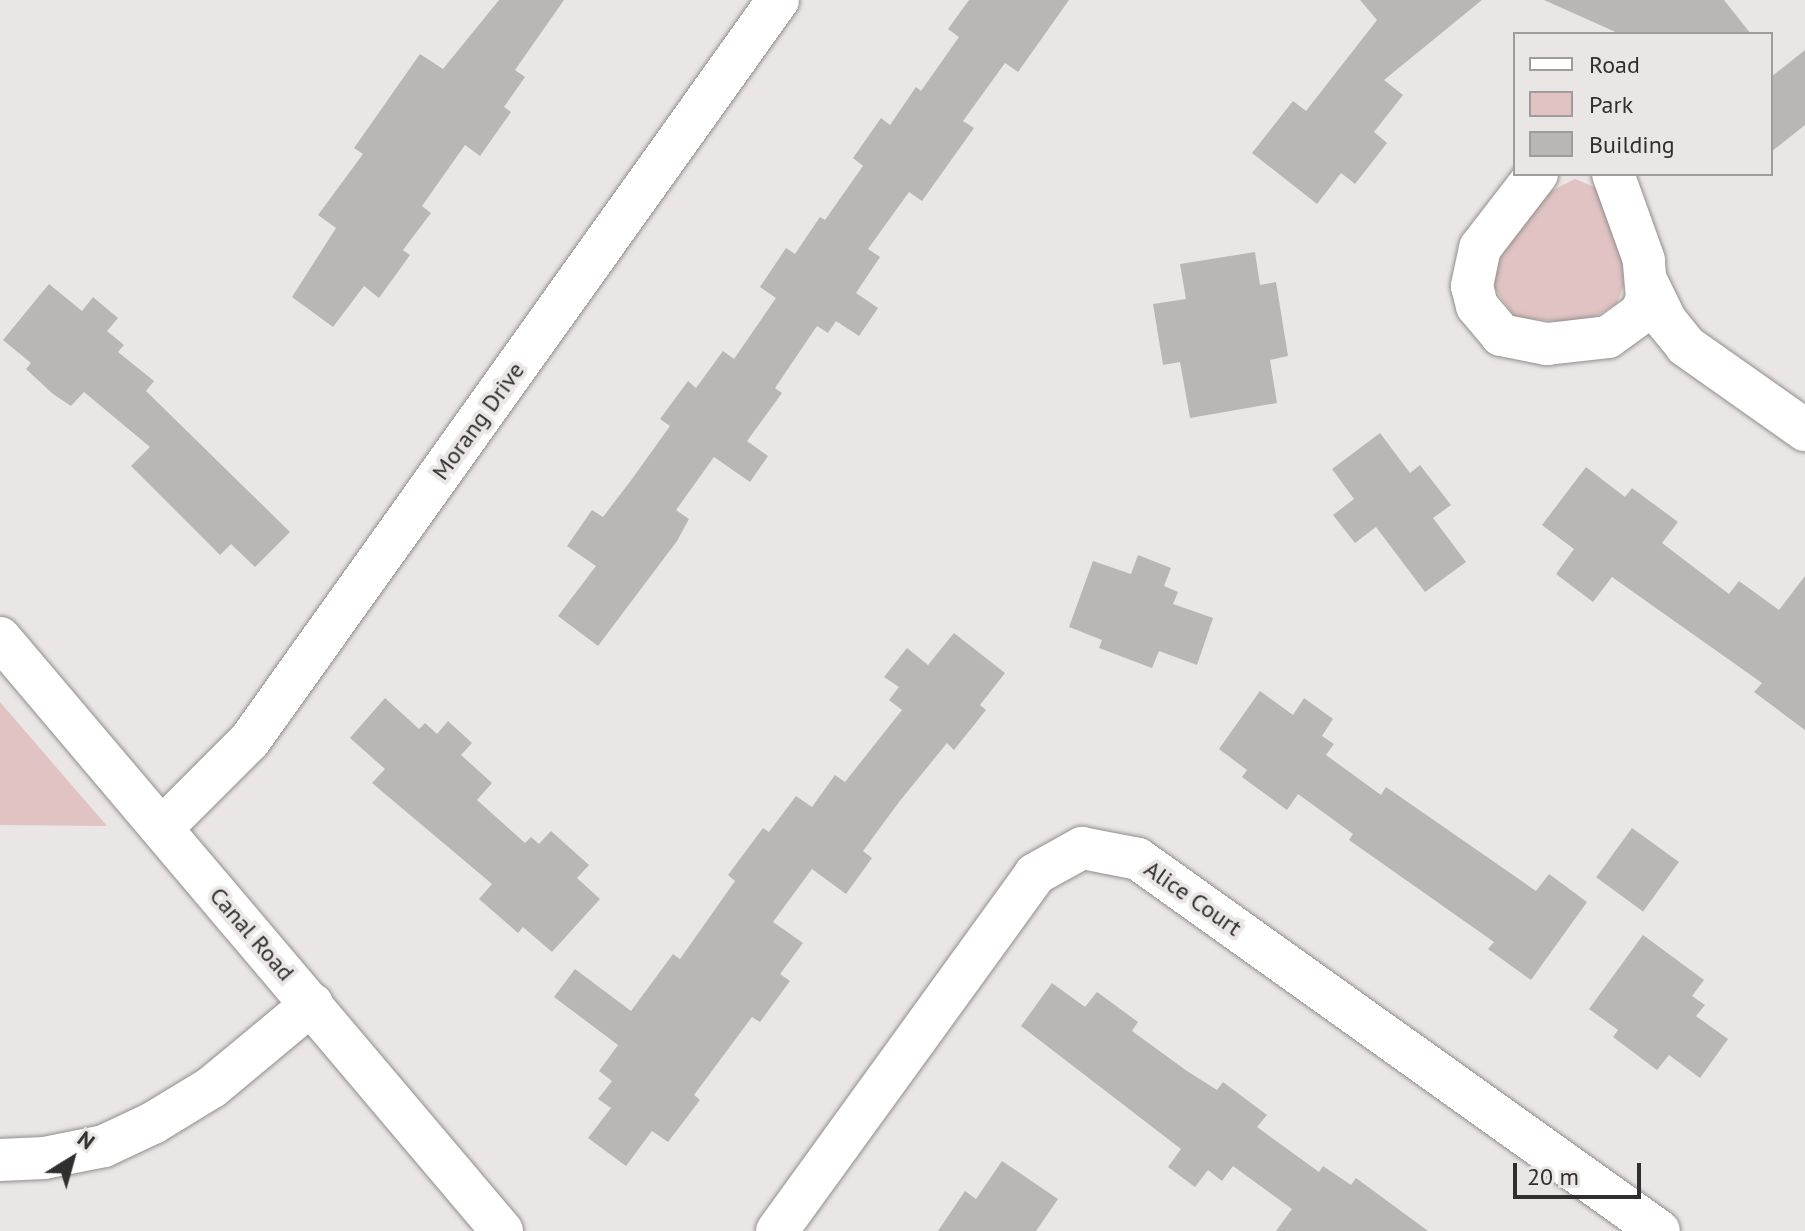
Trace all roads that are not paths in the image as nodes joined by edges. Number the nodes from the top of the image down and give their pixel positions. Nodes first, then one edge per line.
1 (778, 0) edge
2 (1535, 176) edge
3 (1614, 176) edge
4 (1646, 280) junction
5 (1608, 337) junction
6 (1686, 346) junction
7 (1805, 430) edge
8 (0, 638) edge
9 (162, 828) junction
10 (312, 1004) junction
11 (0, 1160) edge
12 (502, 1231) edge
13 (777, 1231) edge
14 (1659, 1231) edge

1 - 9 street, Morang Drive
2 - 5 street
3 - 4 street
4 - 5 street
4 - 6 street
5 - 6 street
6 - 7 street
8 - 9 street, Canal Road
9 - 10 street, Canal Road
10 - 11 street
10 - 12 street, Canal Road
13 - 14 street, Alice Court

